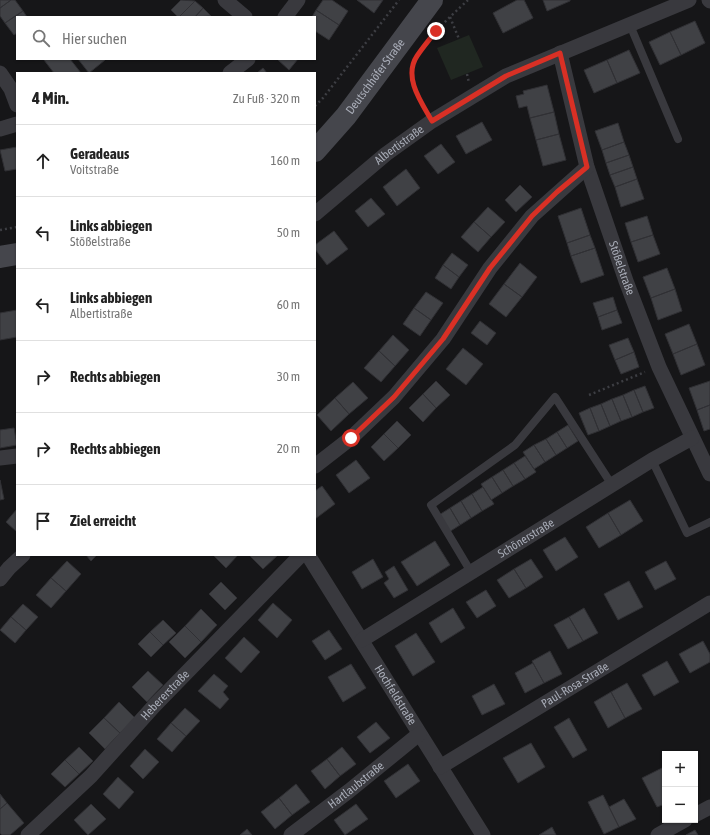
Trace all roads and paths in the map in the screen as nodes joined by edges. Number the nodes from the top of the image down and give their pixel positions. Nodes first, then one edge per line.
1 (225, 0) edge
2 (298, 0) edge
3 (399, 0) edge
4 (432, 0) edge
5 (468, 0) edge
6 (689, 0) edge
7 (245, 16) edge
8 (286, 16) edge
9 (450, 17) junction
10 (630, 25) junction
11 (458, 39) dead end
12 (560, 53) junction
13 (247, 60) edge
14 (231, 72) edge
15 (0, 73) edge
16 (16, 102) edge
17 (316, 105) edge
18 (432, 121) junction
19 (16, 124) edge
20 (0, 129) edge
21 (678, 139) dead end
22 (316, 150) edge
23 (587, 167) junction
24 (316, 213) edge
25 (16, 227) edge
26 (0, 230) edge
27 (16, 254) edge
28 (0, 257) edge
29 (659, 367) junction
30 (589, 396) dead end
31 (692, 438) junction
32 (16, 456) edge
33 (0, 458) edge
34 (652, 460) junction
35 (316, 465) edge
36 (710, 474) edge
37 (612, 485) junction
38 (710, 522) edge
39 (22, 556) edge
40 (300, 556) edge
41 (309, 556) edge
42 (471, 572) junction
43 (0, 579) edge
44 (710, 603) edge
45 (362, 640) junction
46 (419, 734) junction
47 (440, 767) junction
48 (710, 806) edge
49 (698, 813) edge
50 (680, 823) edge
51 (28, 835) edge
52 (291, 835) edge
53 (483, 835) edge
54 (658, 835) edge

1 - 7 street
2 - 8 street
3 - 17 path
4 - 22 main road, Deutschhöfer Straße
5 - 9 path
6 - 10 street, Albertistraße
9 - 11 path
9 - 18 path
10 - 12 street, Albertistraße
10 - 21 lane
12 - 18 street, Albertistraße
12 - 23 street, Stößelstraße
13 - 14 street
15 - 16 street
18 - 24 street, Albertistraße
19 - 20 street
23 - 29 street, Stößelstraße
23 - 35 street
25 - 26 path
27 - 28 main road
29 - 30 path
29 - 31 street, Stößelstraße
31 - 34 street, Schönerstraße
31 - 36 street, Stößelstraße
32 - 33 street
34 - 37 street, Schönerstraße
34 - 38 lane
37 - 42 street, Schönerstraße
37 - 42 lane
39 - 43 street
40 - 51 street, Hebererstraße
41 - 45 street, Hochfeldstraße
42 - 45 street, Schönerstraße
44 - 47 street, Paul-Rosa-Straße
45 - 46 street, Hochfeldstraße
46 - 47 street, Hochfeldstraße
46 - 52 street, Hartlaubstraße
47 - 53 street, Hochfeldstraße
48 - 49 street
50 - 54 street

